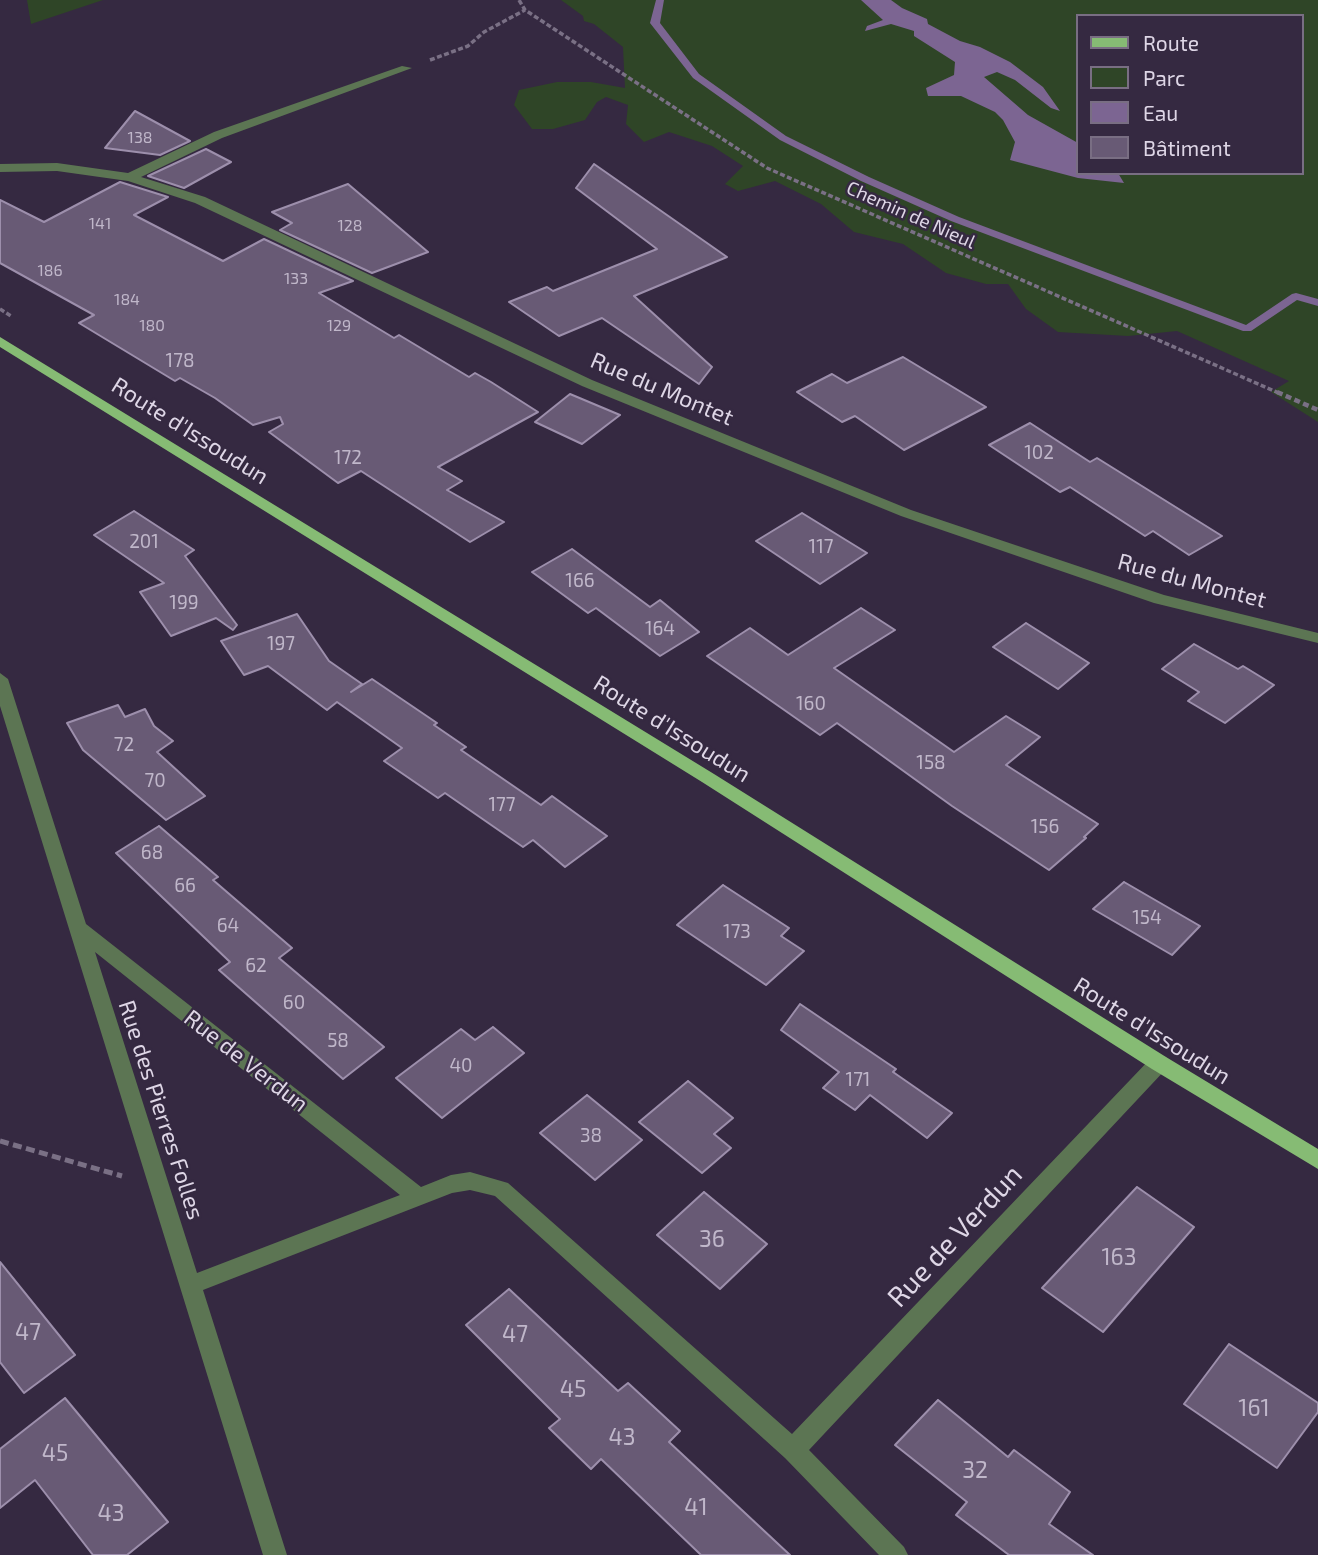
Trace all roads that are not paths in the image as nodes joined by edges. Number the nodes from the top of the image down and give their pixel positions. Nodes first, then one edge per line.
1 (405, 68) road end
2 (0, 168) edge
3 (130, 177) junction
4 (0, 341) edge
5 (1318, 638) edge
6 (0, 679) edge
7 (77, 927) junction
8 (1159, 1063) junction
9 (1318, 1160) edge
10 (415, 1195) junction
11 (191, 1285) junction
12 (793, 1450) junction
13 (275, 1555) edge
14 (896, 1555) edge

1 - 3 street
2 - 3 street, Rue du Montet
3 - 5 street, Rue du Montet
4 - 8 main road, Route d'Issoudun
6 - 7 street, Rue des Pierres Folles
7 - 10 street, Rue de Verdun
7 - 11 street, Rue des Pierres Folles
8 - 9 main road, Route d'Issoudun
8 - 12 street, Rue de Verdun
10 - 11 street
10 - 12 street
11 - 13 street, Rue des Pierres Folles
12 - 14 street

